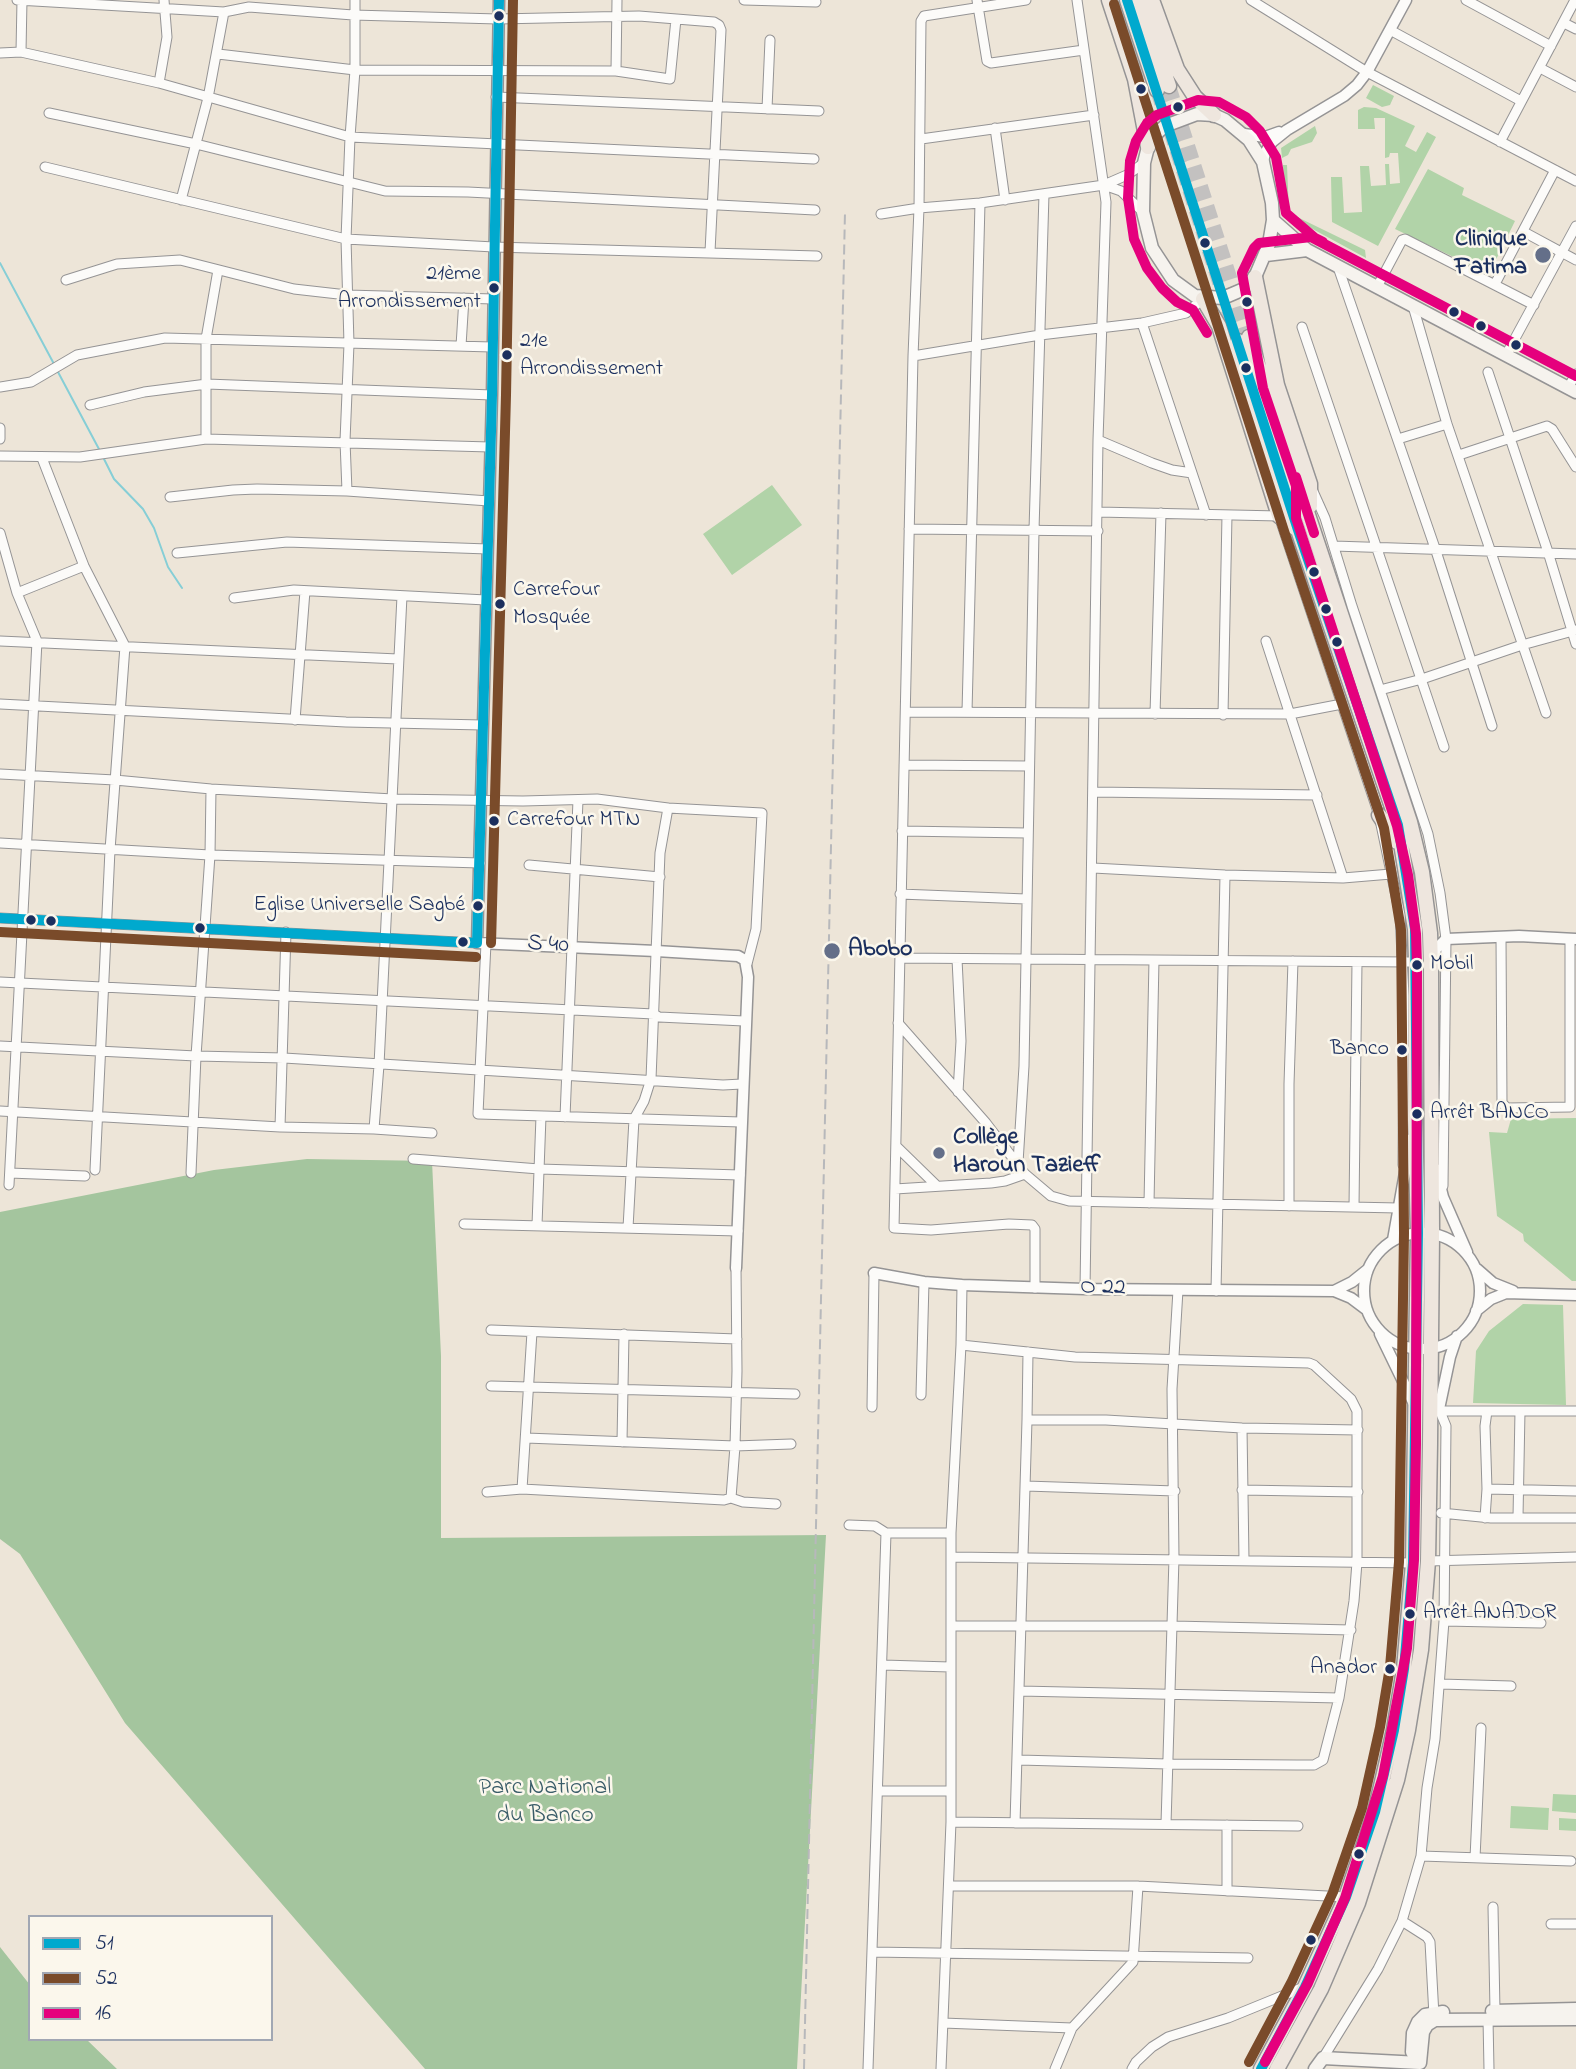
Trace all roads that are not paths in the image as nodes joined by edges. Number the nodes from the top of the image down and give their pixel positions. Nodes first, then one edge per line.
1 (19, 0) edge
2 (164, 0) edge
3 (238, 0) edge
4 (355, 0) edge
5 (499, 0) edge
6 (617, 0) edge
7 (744, 0) edge
8 (1026, 0) edge
9 (1077, 0) edge
10 (1109, 0) edge
11 (1127, 0) edge
12 (1140, 0) edge
13 (1152, 0) edge
14 (1251, 0) edge
15 (1406, 0) edge
16 (1466, 0) edge
17 (1575, 0) edge
18 (816, 2) dead end
19 (978, 4) edge
20 (165, 10) junction
21 (236, 10) junction
22 (224, 12) junction
23 (353, 15) junction
24 (617, 16) junction
25 (498, 19) junction
26 (676, 19) junction
27 (1564, 23) junction
28 (1576, 29) edge
29 (1390, 30) junction
30 (770, 40) dead end
31 (1551, 46) junction
32 (1084, 50) junction
33 (0, 52) edge
34 (21, 52) junction
35 (218, 54) junction
36 (1540, 68) junction
37 (355, 70) junction
38 (497, 71) junction
39 (616, 71) junction
40 (1367, 72) junction
41 (159, 83) junction
42 (1576, 87) edge
43 (496, 97) junction
44 (208, 98) junction
45 (1521, 102) junction
46 (718, 107) junction
47 (767, 109) junction
48 (819, 111) dead end
49 (49, 113) dead end
50 (1094, 115) junction
51 (1214, 115) junction
52 (995, 128) junction
53 (1287, 130) junction
54 (1244, 134) junction
55 (350, 136) junction
56 (920, 139) junction
57 (495, 142) junction
58 (1500, 142) junction
59 (196, 144) junction
60 (1148, 147) junction
61 (715, 154) junction
62 (814, 159) dead end
63 (1263, 162) junction
64 (1144, 163) junction
65 (45, 167) dead end
66 (1555, 170) junction
67 (1576, 181) edge
68 (348, 183) junction
69 (1104, 185) junction
70 (495, 193) junction
71 (1044, 194) junction
72 (181, 200) junction
73 (1005, 200) junction
74 (979, 203) junction
75 (712, 206) junction
76 (919, 208) junction
77 (815, 210) dead end
78 (1143, 212) junction
79 (881, 214) dead end
80 (1273, 220) junction
81 (1576, 226) edge
82 (1524, 232) junction
83 (346, 239) junction
84 (494, 247) junction
85 (1307, 250) junction
86 (710, 251) junction
87 (1563, 253) junction
88 (1266, 255) junction
89 (817, 256) dead end
90 (1576, 260) edge
91 (1338, 267) junction
92 (218, 270) junction
93 (1255, 277) junction
94 (66, 280) dead end
95 (1495, 284) junction
96 (1377, 287) junction
97 (347, 295) junction
98 (464, 298) junction
99 (494, 299) junction
100 (1203, 299) junction
101 (1534, 305) junction
102 (1413, 306) junction
103 (1142, 323) junction
104 (1302, 327) dead end
105 (1102, 329) junction
106 (1040, 335) junction
107 (206, 339) junction
108 (349, 344) junction
109 (974, 345) junction
110 (461, 346) junction
111 (492, 346) junction
112 (1507, 355) junction
113 (913, 356) junction
114 (1488, 372) dead end
115 (1576, 374) edge
116 (207, 384) junction
117 (0, 387) edge
118 (346, 390) junction
119 (1572, 390) edge
120 (492, 396) junction
121 (90, 405) dead end
122 (1447, 424) junction
123 (0, 428) edge
124 (1509, 437) junction
125 (0, 439) edge
126 (206, 439) junction
127 (1398, 439) junction
128 (1098, 440) junction
129 (345, 441) junction
130 (491, 447) junction
131 (1459, 455) junction
132 (0, 456) edge
133 (42, 458) junction
134 (1576, 467) edge
135 (1192, 473) junction
136 (1310, 484) junction
137 (347, 491) junction
138 (170, 497) dead end
139 (489, 501) junction
140 (1098, 512) junction
141 (1161, 513) junction
142 (1309, 514) junction
143 (1206, 515) junction
144 (1227, 515) junction
145 (1279, 516) junction
146 (909, 530) junction
147 (1034, 530) junction
148 (1298, 530) junction
149 (972, 531) junction
150 (1098, 531) junction
151 (0, 533) edge
152 (1334, 546) junction
153 (1376, 547) junction
154 (488, 549) junction
155 (1436, 551) junction
156 (1490, 552) junction
157 (1548, 552) junction
158 (177, 553) dead end
159 (1576, 554) edge
160 (85, 566) junction
161 (304, 591) junction
162 (17, 593) junction
163 (402, 596) junction
164 (234, 598) dead end
165 (486, 600) junction
166 (1574, 631) edge
167 (0, 641) edge
168 (37, 641) junction
169 (1266, 641) dead end
170 (1576, 644) edge
171 (1522, 645) junction
172 (124, 646) junction
173 (300, 656) junction
174 (398, 659) junction
175 (1471, 662) junction
176 (1422, 679) junction
177 (1380, 690) junction
178 (0, 704) edge
179 (1342, 704) junction
180 (33, 706) junction
181 (118, 710) junction
182 (905, 712) junction
183 (967, 712) junction
184 (1031, 713) junction
185 (1546, 713) dead end
186 (1155, 714) junction
187 (1290, 714) junction
188 (1094, 715) junction
189 (1223, 715) junction
190 (295, 720) junction
191 (396, 723) junction
192 (483, 725) junction
193 (1492, 726) dead end
194 (1444, 747) dead end
195 (904, 765) junction
196 (1029, 766) junction
197 (0, 774) edge
198 (31, 775) junction
199 (115, 780) junction
200 (211, 789) junction
201 (1094, 792) junction
202 (1317, 795) junction
203 (393, 799) junction
204 (578, 800) junction
205 (482, 801) junction
206 (668, 808) junction
207 (1379, 815) junction
208 (902, 831) junction
209 (1027, 833) junction
210 (0, 844) edge
211 (26, 845) junction
212 (110, 849) junction
213 (1403, 852) junction
214 (210, 855) junction
215 (390, 862) junction
216 (480, 863) junction
217 (529, 866) dead end
218 (1093, 868) junction
219 (575, 869) junction
220 (1391, 874) junction
221 (1225, 875) junction
222 (660, 877) junction
223 (1343, 878) junction
224 (900, 894) junction
225 (1026, 899) junction
226 (0, 918) edge
227 (22, 919) junction
228 (107, 922) junction
229 (205, 928) junction
230 (286, 932) junction
231 (1501, 937) junction
232 (384, 939) junction
233 (1446, 939) junction
234 (1573, 939) edge
235 (481, 943) junction
236 (571, 948) junction
237 (656, 951) junction
238 (900, 958) junction
239 (1024, 958) junction
240 (957, 959) junction
241 (1091, 960) junction
242 (1154, 960) junction
243 (1224, 961) junction
244 (1293, 961) junction
245 (1357, 962) junction
246 (1417, 963) junction
247 (747, 964) junction
248 (0, 982) edge
249 (19, 983) junction
250 (103, 987) junction
251 (201, 993) junction
252 (285, 996) junction
253 (382, 1001) junction
254 (484, 1006) junction
255 (569, 1009) junction
256 (654, 1014) junction
257 (744, 1021) junction
258 (898, 1023) junction
259 (0, 1046) edge
260 (17, 1047) junction
261 (99, 1051) junction
262 (196, 1056) junction
263 (284, 1058) junction
264 (379, 1065) junction
265 (481, 1070) junction
266 (566, 1075) junction
267 (651, 1079) junction
268 (742, 1084) junction
269 (958, 1092) junction
270 (1573, 1107) edge
271 (0, 1111) edge
272 (13, 1112) junction
273 (96, 1115) junction
274 (541, 1116) junction
275 (565, 1117) junction
276 (634, 1119) junction
277 (1415, 1119) junction
278 (194, 1122) junction
279 (741, 1122) junction
280 (280, 1127) junction
281 (374, 1129) junction
282 (432, 1133) dead end
283 (897, 1147) junction
284 (1431, 1149) junction
285 (413, 1159) dead end
286 (1018, 1163) junction
287 (539, 1169) junction
288 (95, 1170) dead end
289 (631, 1172) junction
290 (10, 1173) junction
291 (191, 1173) dead end
292 (1025, 1174) junction
293 (740, 1175) junction
294 (85, 1176) dead end
295 (1402, 1184) junction
296 (9, 1185) dead end
297 (937, 1186) junction
298 (895, 1189) junction
299 (1443, 1196) junction
300 (1086, 1201) junction
301 (1149, 1203) junction
302 (1219, 1203) junction
303 (1289, 1206) junction
304 (1354, 1207) junction
305 (1398, 1208) junction
306 (464, 1224) dead end
307 (537, 1224) junction
308 (628, 1228) junction
309 (738, 1231) junction
310 (1425, 1233) junction
311 (1393, 1240) junction
312 (1472, 1262) junction
313 (736, 1268) joint
314 (1367, 1270) junction
315 (874, 1273) joint
316 (924, 1282) junction
317 (962, 1285) junction
318 (1035, 1288) junction
319 (1085, 1289) junction
320 (1178, 1290) junction
321 (1216, 1291) junction
322 (1334, 1291) junction
323 (1515, 1292) junction
324 (1576, 1295) edge
325 (1367, 1310) junction
326 (1476, 1311) junction
327 (1377, 1328) junction
328 (491, 1330) dead end
329 (532, 1332) junction
330 (624, 1334) junction
331 (1457, 1336) junction
332 (737, 1339) junction
333 (961, 1345) junction
334 (1423, 1348) junction
335 (1028, 1352) junction
336 (1174, 1359) junction
337 (491, 1386) dead end
338 (529, 1386) junction
339 (623, 1389) junction
340 (737, 1394) junction
341 (795, 1394) dead end
342 (921, 1395) dead end
343 (1414, 1404) junction
344 (873, 1407) dead end
345 (1440, 1410) junction
346 (1487, 1411) junction
347 (1520, 1411) junction
348 (1576, 1411) edge
349 (1027, 1420) junction
350 (1174, 1424) junction
351 (1242, 1428) junction
352 (1358, 1430) junction
353 (526, 1438) junction
354 (622, 1441) junction
355 (791, 1444) dead end
356 (1430, 1444) junction
357 (735, 1446) junction
358 (1026, 1486) junction
359 (522, 1489) junction
360 (1487, 1489) junction
361 (1175, 1490) junction
362 (1242, 1490) junction
363 (1520, 1490) junction
364 (1576, 1491) edge
365 (487, 1492) dead end
366 (1358, 1492) junction
367 (731, 1498) junction
368 (776, 1504) dead end
369 (1429, 1511) junction
370 (1444, 1514) junction
371 (1518, 1517) junction
372 (1485, 1518) junction
373 (1576, 1518) edge
374 (849, 1525) dead end
375 (951, 1533) junction
376 (886, 1534) junction
377 (1024, 1556) junction
378 (952, 1557) junction
379 (1174, 1558) junction
380 (1576, 1558) edge
381 (1244, 1560) junction
382 (1444, 1560) junction
383 (1357, 1562) junction
384 (1421, 1562) junction
385 (1444, 1621) junction
386 (1541, 1623) dead end
387 (952, 1626) junction
388 (1173, 1626) junction
389 (1021, 1627) junction
390 (1350, 1630) junction
391 (883, 1665) junction
392 (950, 1667) junction
393 (1440, 1684) junction
394 (1511, 1686) dead end
395 (1020, 1691) junction
396 (1171, 1696) junction
397 (1339, 1698) junction
398 (1481, 1728) dead end
399 (1019, 1760) junction
400 (1168, 1764) junction
401 (878, 1791) junction
402 (951, 1791) junction
403 (951, 1822) junction
404 (1015, 1823) junction
405 (1166, 1824) junction
406 (1227, 1825) junction
407 (1298, 1826) dead end
408 (1421, 1856) junction
409 (1475, 1858) junction
410 (1571, 1861) dead end
411 (949, 1886) junction
412 (1138, 1886) junction
413 (1227, 1891) junction
414 (1346, 1897) junction
415 (1493, 1907) dead end
416 (1402, 1921) junction
417 (1551, 1924) dead end
418 (1576, 1924) edge
419 (872, 1952) junction
420 (945, 1954) junction
421 (1135, 1956) junction
422 (1248, 1958) dead end
423 (1305, 1987) junction
424 (1576, 2009) edge
425 (1492, 2015) junction
426 (1434, 2016) junction
427 (1576, 2019) edge
428 (943, 2023) junction
429 (1072, 2028) junction
430 (1323, 2058) junction
431 (1415, 2066) edge
432 (868, 2069) edge
433 (941, 2069) edge
434 (1055, 2069) edge
435 (1132, 2069) edge
436 (1261, 2069) edge
437 (1277, 2069) edge
438 (1315, 2069) edge
439 (1489, 2069) edge

1 - 20 street
1 - 34 street
2 - 20 street
3 - 21 street
4 - 23 street
5 - 25 street
6 - 24 street
7 - 18 street
8 - 19 street
9 - 32 street
10 - 60 main road
11 - 12 main road
13 - 51 main road
14 - 40 street
15 - 29 street
16 - 31 street
17 - 27 street
19 - 32 street
19 - 56 street
20 - 22 street
20 - 41 street
21 - 22 street
21 - 23 street
22 - 35 street
23 - 25 street
23 - 37 street
24 - 25 street
24 - 26 street
24 - 39 street
25 - 38 street
26 - 39 street
26 - 46 street
27 - 28 street
27 - 31 street
29 - 40 street
29 - 45 street
30 - 47 street
31 - 36 street
32 - 50 street
33 - 34 street
34 - 41 street
35 - 37 street
35 - 44 street
36 - 42 street
36 - 45 street
37 - 38 street
37 - 55 street
38 - 39 street
38 - 43 street
40 - 53 street
40 - 58 street
41 - 44 street
43 - 46 street
43 - 57 street
44 - 55 street
44 - 59 street
45 - 58 street
46 - 47 street
46 - 61 street
47 - 48 street
49 - 59 street
50 - 52 street
50 - 69 street
51 - 54 main road
51 - 60 main road
52 - 56 street
52 - 73 street
53 - 54 street
53 - 63 street
54 - 63 main road
55 - 57 street
55 - 68 street
56 - 76 street
57 - 61 street
57 - 70 street
58 - 66 street
59 - 68 street
59 - 72 street
60 - 64 main road
61 - 62 street
61 - 75 street
63 - 80 main road
64 - 69 street
64 - 78 main road
65 - 72 street
66 - 67 street
66 - 82 street
68 - 70 street
68 - 83 street
69 - 71 street
69 - 78 street
69 - 105 street
70 - 75 street
70 - 84 street
71 - 73 street
71 - 106 street
72 - 83 street
73 - 74 street
74 - 76 street
74 - 109 street
75 - 77 street
75 - 86 street
76 - 79 street
76 - 113 street
78 - 100 main road
80 - 85 main road
80 - 88 main road
81 - 87 street
82 - 87 street
82 - 95 street
83 - 84 street
83 - 97 street
84 - 86 street
84 - 99 street
85 - 88 main road
85 - 91 main road
86 - 89 street
87 - 90 street
87 - 101 street
88 - 93 main road
91 - 96 main road
91 - 127 street
92 - 94 street
92 - 97 street
92 - 107 street
93 - 100 main road
93 - 136 main road
95 - 96 street
95 - 101 street
96 - 102 main road
97 - 98 street
97 - 108 street
98 - 99 street
98 - 110 street
99 - 111 street
100 - 103 street
100 - 145 main road
101 - 112 street
102 - 112 main road
102 - 122 street
103 - 105 street
103 - 135 street
104 - 153 street
105 - 106 street
105 - 128 street
106 - 109 street
106 - 147 street
107 - 108 street
107 - 116 street
107 - 117 street
108 - 110 street
108 - 118 street
109 - 113 street
109 - 149 street
110 - 111 street
111 - 120 street
112 - 119 main road
113 - 146 street
114 - 124 street
115 - 119 street
116 - 118 street
116 - 121 street
116 - 126 street
118 - 120 street
118 - 129 street
120 - 130 street
122 - 127 street
122 - 131 street
123 - 125 street
124 - 131 street
124 - 134 street
124 - 157 street
126 - 129 street
126 - 133 street
127 - 155 street
128 - 135 street
128 - 140 street
129 - 130 street
129 - 137 street
130 - 139 street
131 - 156 street
132 - 133 street
133 - 160 street
135 - 143 street
136 - 142 main road
136 - 152 street
137 - 138 street
137 - 139 street
139 - 154 street
140 - 141 street
140 - 150 street
141 - 143 street
141 - 186 street
142 - 148 main road
142 - 246 main road
143 - 144 street
144 - 145 street
144 - 189 street
145 - 148 main road
145 - 179 street
146 - 149 street
146 - 182 street
147 - 149 street
147 - 150 street
147 - 184 street
148 - 213 main road
149 - 183 street
150 - 188 street
151 - 162 street
152 - 153 street
152 - 177 street
153 - 155 street
153 - 176 street
154 - 158 street
154 - 165 street
155 - 156 street
155 - 175 street
156 - 157 street
156 - 171 street
157 - 159 street
157 - 166 street
160 - 162 street
160 - 172 street
161 - 163 street
161 - 164 street
161 - 173 street
162 - 168 street
163 - 165 street
163 - 174 street
165 - 192 street
166 - 170 street
166 - 171 street
167 - 168 street
168 - 172 street
168 - 180 street
169 - 187 street
171 - 175 street
171 - 185 street
172 - 173 street
172 - 181 street
173 - 174 street
173 - 190 street
174 - 191 street
175 - 176 street
175 - 193 street
176 - 177 street
176 - 194 street
177 - 233 street
178 - 180 street
179 - 187 street
179 - 207 street
180 - 181 street
180 - 198 street
181 - 190 street
181 - 199 street
182 - 183 street
182 - 195 street
183 - 184 street
184 - 188 street
184 - 196 street
186 - 188 street
186 - 189 street
187 - 189 street
187 - 202 street
188 - 201 street
190 - 191 street
191 - 192 street
191 - 203 street
192 - 205 street
195 - 196 street
195 - 208 street
196 - 209 street
197 - 198 street
198 - 199 street
198 - 211 street
199 - 200 street
199 - 212 street
200 - 203 street
200 - 214 street
201 - 202 street
201 - 218 street
202 - 223 street
203 - 205 street
203 - 215 street
204 - 205 street
204 - 206 street
204 - 219 street
205 - 216 street
206 - 222 street
206 - 247 street
207 - 213 main road
207 - 220 street
208 - 209 street
208 - 224 street
209 - 225 street
210 - 211 street
211 - 212 street
211 - 227 street
212 - 214 street
212 - 228 street
213 - 246 main road
214 - 215 street
214 - 229 street
215 - 216 street
215 - 232 street
216 - 235 street
217 - 219 street
218 - 221 street
218 - 241 street
219 - 222 street
219 - 236 street
220 - 223 street
220 - 246 street
221 - 223 street
221 - 243 street
222 - 237 street
224 - 225 street
224 - 238 street
225 - 239 street
226 - 227 street, S 40
227 - 228 street, S 40
227 - 249 street
228 - 229 street, S 40
228 - 250 street
229 - 230 street, S 40
229 - 251 street
230 - 232 street, S 40
230 - 252 street
231 - 233 street
231 - 234 street
231 - 270 street
232 - 235 street, S 40
232 - 253 street
233 - 246 street
233 - 299 street
234 - 270 street
235 - 236 street, S 40
235 - 254 street
236 - 237 street, S 40
236 - 255 street
237 - 247 street, S 40
237 - 256 street
238 - 240 street
238 - 258 street
239 - 240 street
239 - 241 street
239 - 286 street
240 - 269 street
241 - 242 street
241 - 300 street
242 - 243 street
242 - 301 street
243 - 244 street
243 - 302 street
244 - 245 street
244 - 303 street
245 - 246 street
245 - 304 street
246 - 277 main road
246 - 284 main road
246 - 295 street
247 - 257 street
248 - 249 street
249 - 250 street
249 - 260 street
250 - 251 street
250 - 261 street
251 - 252 street
251 - 262 street
252 - 253 street
252 - 263 street
253 - 254 street
253 - 264 street
254 - 255 street
254 - 265 street
255 - 256 street
255 - 266 street
256 - 257 street
256 - 267 street
257 - 268 street
258 - 269 street
258 - 283 street
259 - 260 street
260 - 261 street
260 - 272 street
261 - 262 street
261 - 273 street
262 - 263 street
262 - 278 street
263 - 264 street
263 - 280 street
264 - 265 street
264 - 281 street
265 - 266 street
265 - 274 street
266 - 267 street
266 - 275 street
267 - 268 street
267 - 276 street
268 - 279 street
269 - 286 street
271 - 272 street
272 - 273 street
272 - 290 street
273 - 278 street
273 - 288 street
274 - 275 street
274 - 287 street
275 - 276 street
276 - 279 street
276 - 289 street
277 - 295 street
277 - 310 main road
278 - 280 street
278 - 291 street
279 - 293 street
280 - 281 street
281 - 282 street
283 - 297 street
283 - 298 street
284 - 299 street
284 - 310 main road
285 - 287 street
286 - 292 street
287 - 289 street
287 - 307 street
289 - 293 street
289 - 308 street
290 - 294 street
290 - 296 street
292 - 297 street
292 - 300 street
293 - 309 street
295 - 305 street
297 - 298 street
298 - 318 street
299 - 312 street
300 - 301 street
300 - 319 street
301 - 302 street
302 - 303 street
302 - 321 street
303 - 304 street
304 - 305 street
305 - 311 street
306 - 307 street
307 - 308 street
308 - 309 street
309 - 313 street
310 - 311 street
310 - 312 street
310 - 334 main road
311 - 314 street
312 - 323 street
312 - 326 street
313 - 332 street
314 - 322 street
314 - 325 street
315 - 316 street, O 22
315 - 344 street
316 - 317 street, O 22
316 - 342 street
317 - 318 street, O 22
317 - 333 street
318 - 319 street, O 22
319 - 320 street, O 22
320 - 321 street, O 22
320 - 336 street
321 - 322 street, O 22
322 - 325 street
323 - 324 street
323 - 326 street
325 - 327 street
326 - 331 street
327 - 334 street
327 - 343 street
328 - 329 street
329 - 330 street
329 - 338 street
330 - 332 street
330 - 339 street
331 - 334 street
331 - 345 street
332 - 340 street
333 - 335 street
333 - 375 street
334 - 343 main road
334 - 356 main road
335 - 336 street
335 - 349 street
336 - 350 street
336 - 352 street
337 - 338 street
338 - 339 street
338 - 353 street
339 - 340 street
339 - 354 street
340 - 341 street
340 - 357 street
343 - 384 main road
345 - 346 street
345 - 356 main road
345 - 370 street
346 - 347 street
346 - 360 street
347 - 348 street
347 - 363 street
349 - 350 street
349 - 358 street
350 - 351 street
350 - 361 street
351 - 352 street
351 - 362 street
352 - 366 street
353 - 354 street
353 - 359 street
354 - 357 street
355 - 357 street
356 - 369 main road
357 - 367 street
358 - 361 street
358 - 377 street
359 - 365 street
359 - 367 street
360 - 363 street
360 - 372 street
361 - 379 street
362 - 366 street
362 - 381 street
363 - 364 street
363 - 371 street
366 - 383 street
367 - 368 street
369 - 370 street
369 - 384 main road
370 - 372 street
370 - 382 street
371 - 372 street
371 - 373 street
374 - 376 street
375 - 376 street
375 - 378 street
376 - 391 street
377 - 378 street
377 - 379 street
377 - 389 street
378 - 387 street
379 - 381 street
379 - 388 street
380 - 382 street
381 - 383 street
382 - 384 street
382 - 385 street
383 - 384 street
383 - 390 street
384 - 414 main road
384 - 437 main road
385 - 386 street
385 - 393 street
387 - 389 street
387 - 392 street
388 - 389 street
388 - 390 street
388 - 396 street
389 - 395 street
390 - 397 street
391 - 392 street
391 - 401 street
392 - 402 street
393 - 394 street
393 - 408 street
395 - 396 street
395 - 399 street
396 - 397 street
396 - 400 street
397 - 400 street
398 - 409 street
399 - 400 street
399 - 404 street
400 - 405 street
401 - 402 street
401 - 419 street
402 - 403 street
403 - 404 street
403 - 411 street
404 - 405 street
405 - 406 street
406 - 407 street
406 - 413 street
408 - 409 street
408 - 416 street
409 - 410 street
411 - 412 street
411 - 420 street
412 - 413 street
412 - 421 street
413 - 414 street
414 - 423 main road
415 - 425 street
416 - 426 street
416 - 430 street
417 - 418 street
419 - 420 street
419 - 432 street
420 - 421 street
420 - 428 street
421 - 422 street
421 - 429 street
423 - 435 street
423 - 436 main road
424 - 425 main road
425 - 426 main road
425 - 427 main road
425 - 439 street
426 - 431 main road
428 - 429 street
428 - 433 street
429 - 434 street
430 - 431 main road
430 - 438 main road

